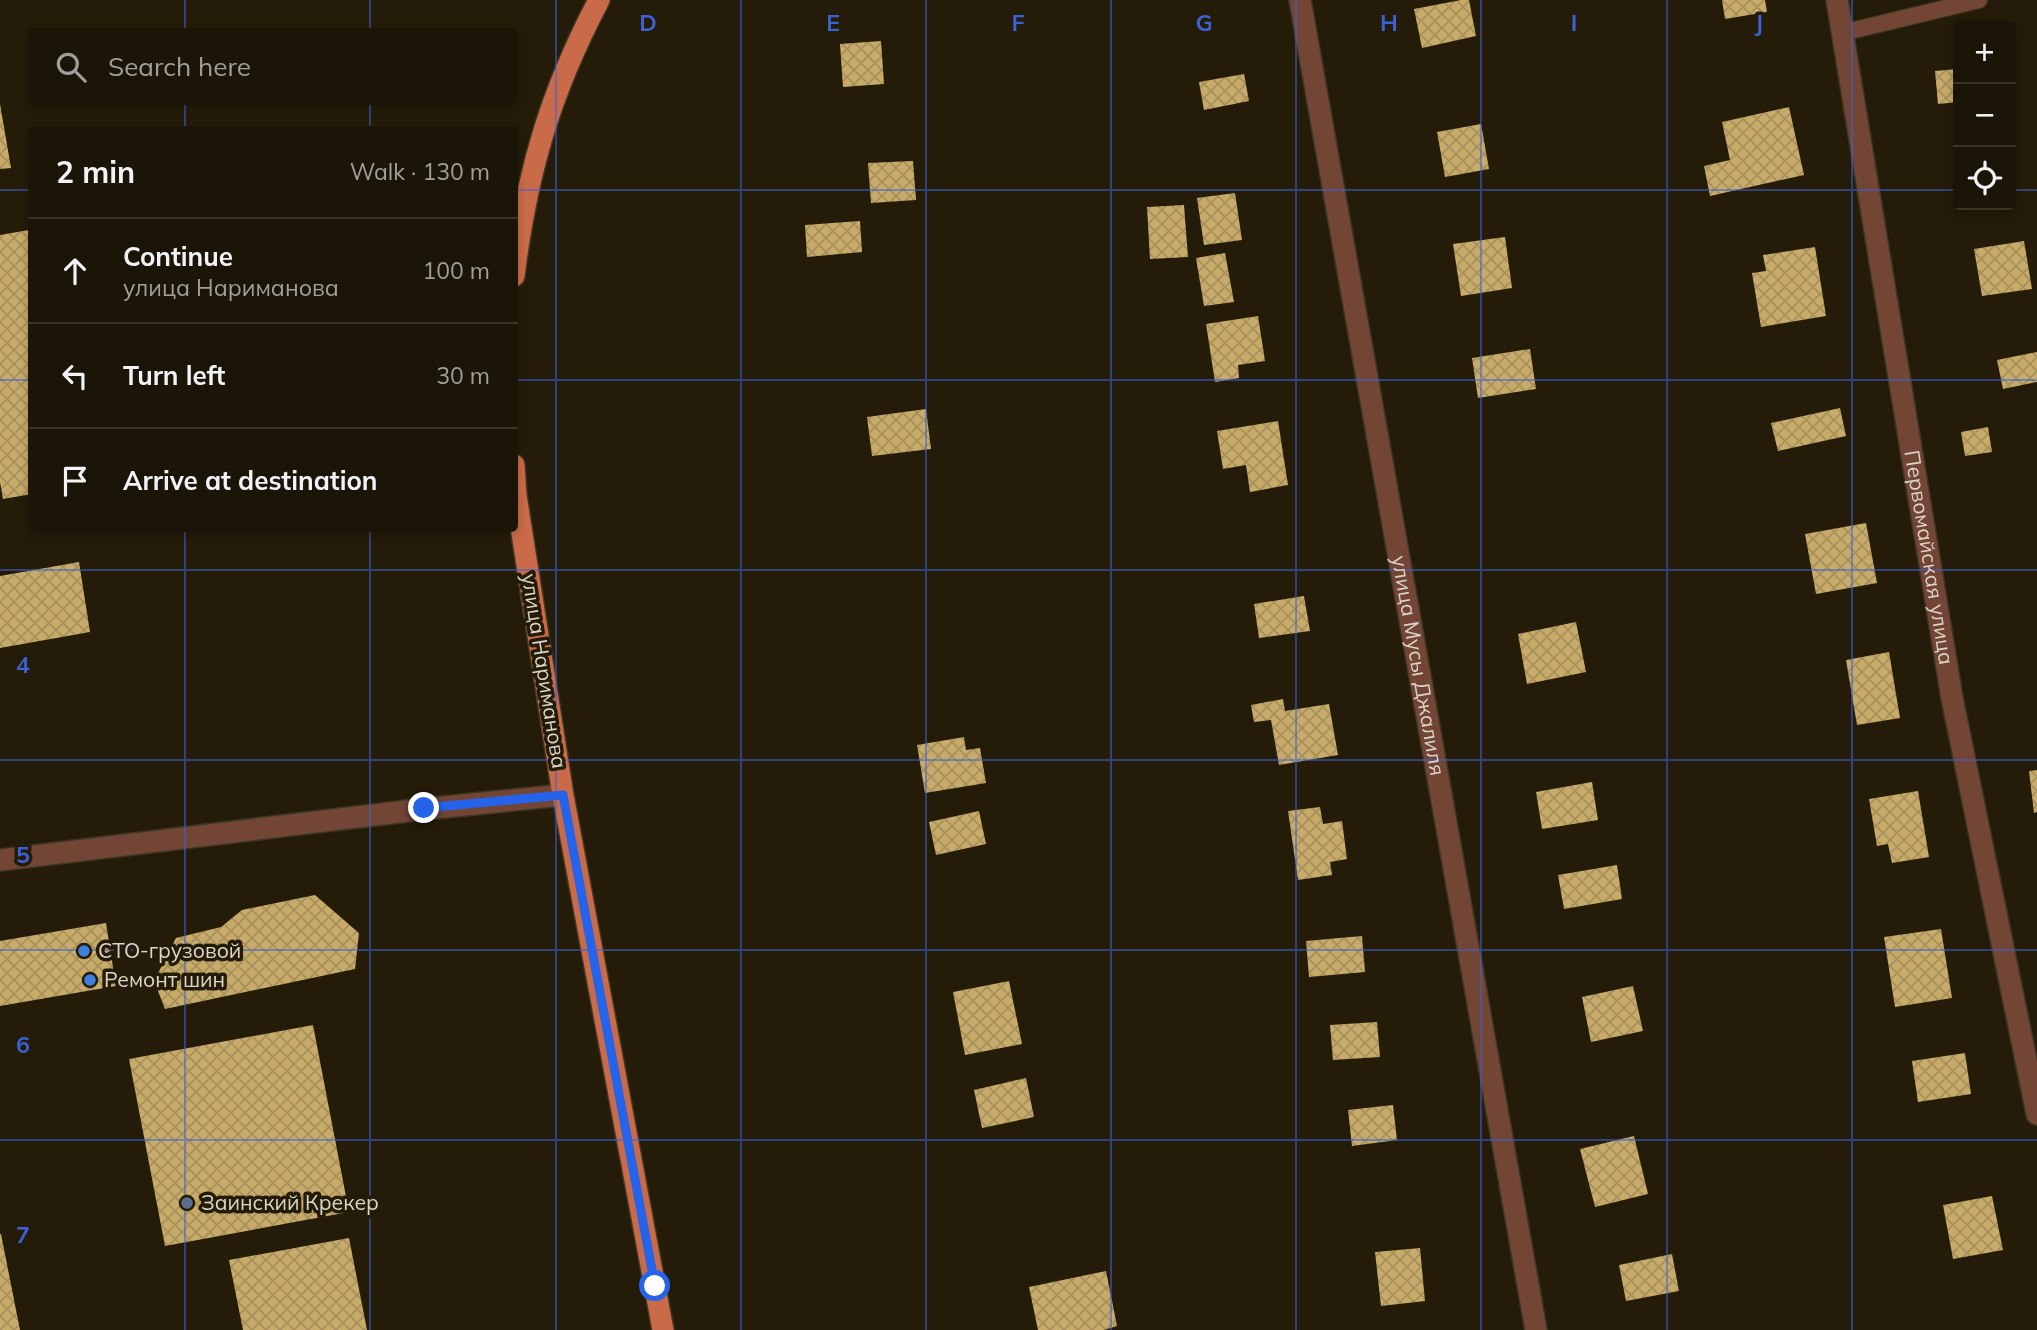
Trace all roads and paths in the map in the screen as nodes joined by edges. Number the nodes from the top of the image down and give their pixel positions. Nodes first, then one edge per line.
1 (599, 0) edge
2 (1300, 0) edge
3 (1837, 0) edge
4 (1979, 0) edge
5 (1842, 33) junction
6 (518, 249) edge
7 (518, 508) edge
8 (563, 795) junction
9 (0, 860) edge
10 (2037, 1114) edge
11 (663, 1330) edge
12 (1536, 1330) edge

1 - 6 main road
2 - 12 street, улица Мусы Джалиля
3 - 5 street, Первомайская улица
4 - 5 lane
5 - 10 street, Первомайская улица
7 - 8 main road, улица Нариманова
8 - 9 street
8 - 11 main road, улица Нариманова

